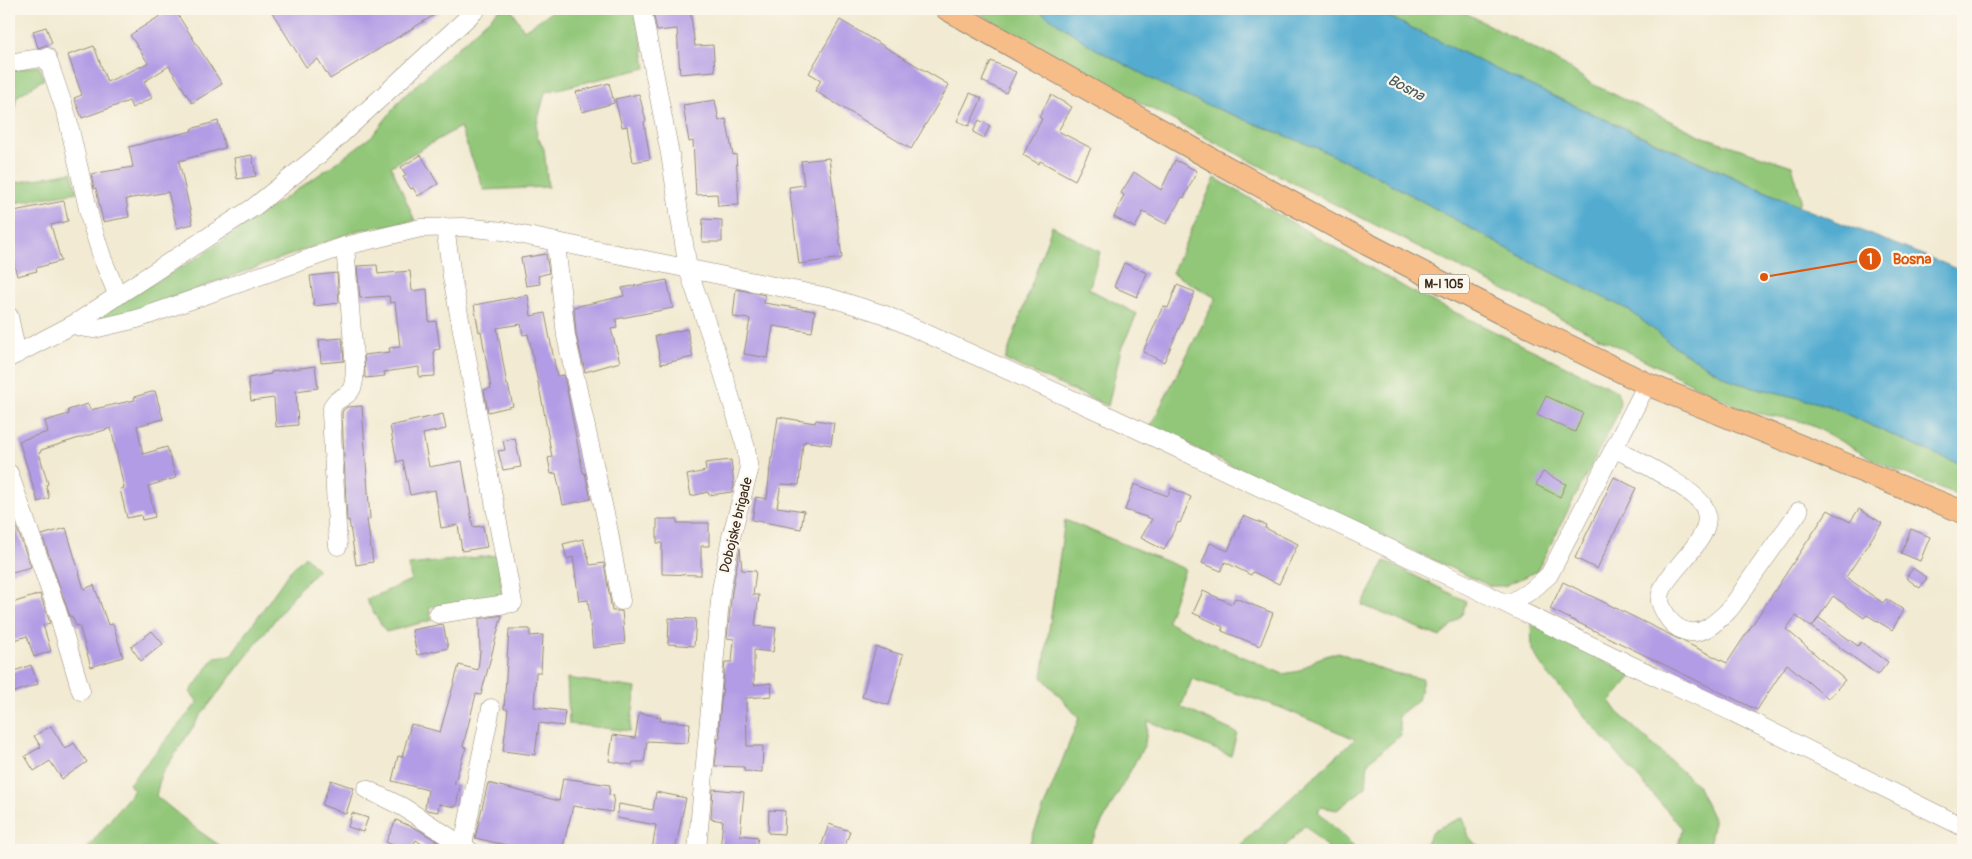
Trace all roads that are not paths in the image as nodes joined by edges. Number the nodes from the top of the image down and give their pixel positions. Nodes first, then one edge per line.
1 (477, 9) edge
2 (642, 9) edge
3 (947, 9) edge
4 (9, 63) edge
5 (445, 227) junction
6 (556, 243) junction
7 (345, 246) junction
8 (688, 269) junction
9 (118, 296) junction
10 (9, 316) edge
11 (74, 324) junction
12 (13, 356) edge
13 (1647, 384) junction
14 (1614, 448) junction
15 (9, 473) edge
16 (1799, 511) dead end
17 (1963, 512) edge
18 (338, 546) dead end
19 (621, 601) dead end
20 (1509, 604) junction
21 (438, 614) dead end
22 (81, 691) dead end
23 (492, 708) dead end
24 (366, 789) dead end
25 (1963, 827) edge
26 (466, 848) edge
27 (697, 850) edge

1 - 9 street
2 - 8 street, Dobojske brigade
3 - 13 main road, M-I 105
4 - 9 street
5 - 6 street
5 - 7 street
5 - 21 street
6 - 8 street
6 - 19 street
7 - 11 street
7 - 18 street
8 - 20 street
8 - 27 street, Dobojske brigade
9 - 11 street
10 - 12 street
11 - 12 street
13 - 14 street
13 - 17 main road, M-I 105
14 - 16 street
14 - 20 street
15 - 22 street
20 - 25 street
23 - 26 street
24 - 26 street

